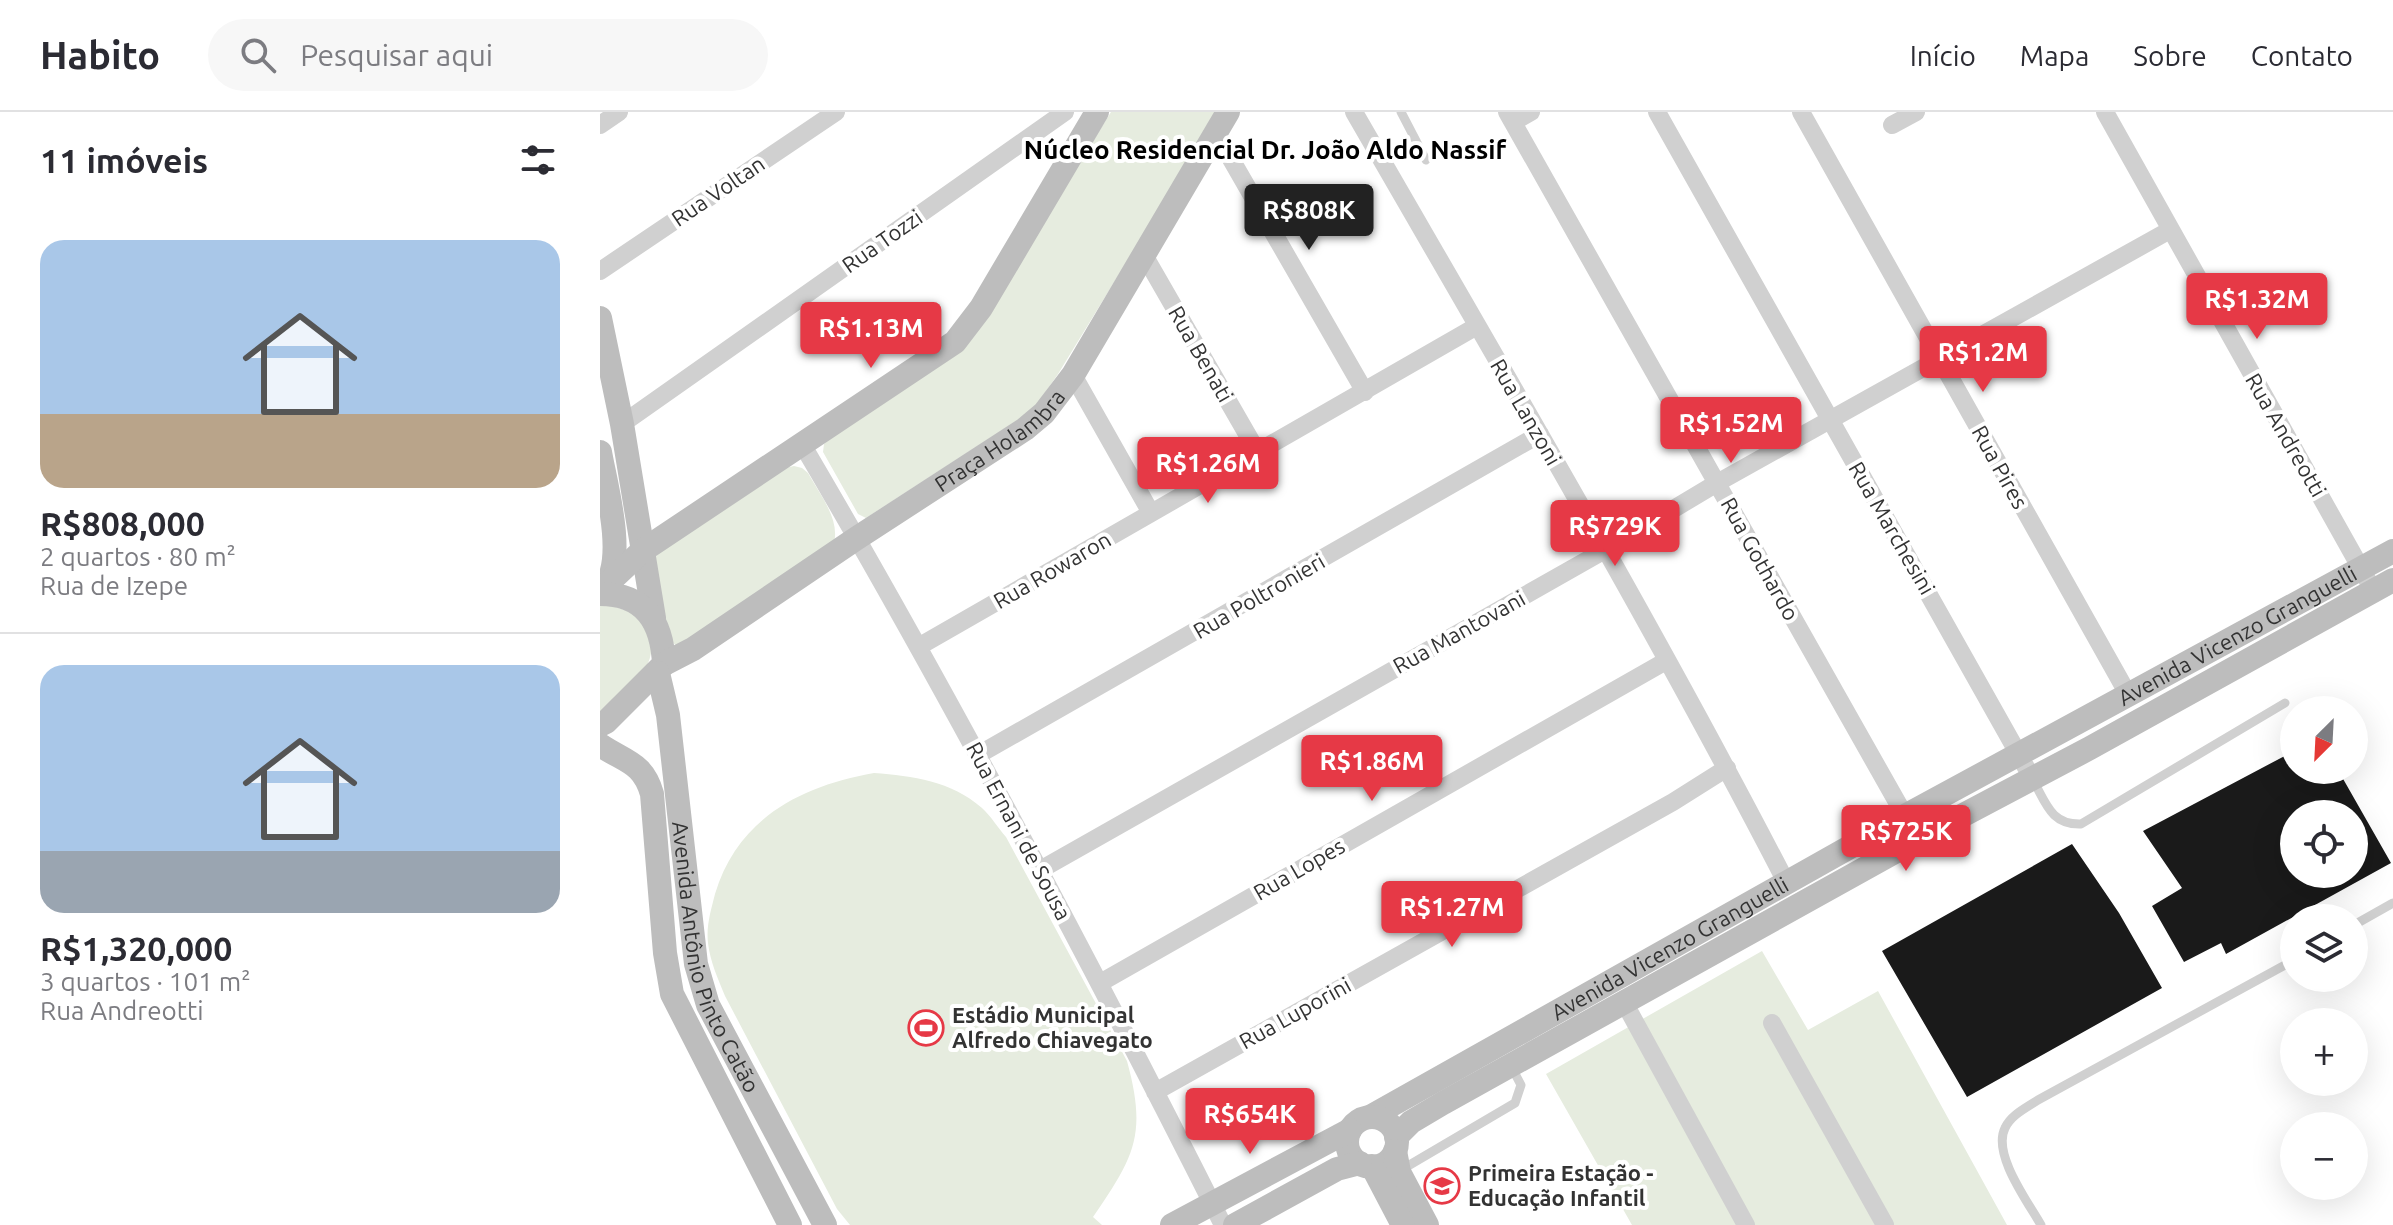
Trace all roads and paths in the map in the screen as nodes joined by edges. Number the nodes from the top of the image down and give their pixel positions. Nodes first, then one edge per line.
1 (619, 112) edge
2 (1065, 112) edge
3 (1097, 112) edge
4 (1354, 112) edge
5 (1401, 112) edge
6 (1531, 112) edge
7 (1657, 112) edge
8 (1801, 112) edge
9 (1916, 112) edge
10 (2105, 112) edge
11 (825, 115) edge
12 (1510, 117) edge
13 (1222, 122) edge
14 (600, 125) edge
15 (1892, 125) dead end
16 (1426, 160) dead end
17 (2170, 230) junction
18 (1144, 255) junction
19 (600, 271) edge
20 (600, 318) edge
21 (1477, 326) junction
22 (1939, 358) junction
23 (1073, 375) junction
24 (1365, 392) junction
25 (1831, 422) junction
26 (622, 424) junction
27 (1540, 434) junction
28 (802, 444) junction
29 (600, 452) edge
30 (1258, 453) junction
31 (1717, 483) junction
32 (1151, 513) junction
33 (857, 538) junction
34 (1605, 550) junction
35 (642, 551) junction
36 (2393, 551) edge
37 (2361, 568) junction
38 (2383, 585) edge
39 (602, 590) edge
40 (654, 618) junction
41 (918, 647) junction
42 (1666, 661) junction
43 (661, 668) junction
44 (2129, 696) junction
45 (2280, 706) edge
46 (600, 725) edge
47 (600, 745) edge
48 (978, 755) junction
49 (2020, 755) junction
50 (1727, 768) junction
51 (2032, 778) junction
52 (1905, 816) junction
53 (1918, 839) junction
54 (1040, 870) junction
55 (1786, 882) junction
56 (2393, 903) edge
57 (2368, 917) edge
58 (2280, 968) edge
59 (1100, 983) junction
60 (1624, 1002) junction
61 (1772, 1023) dead end
62 (1511, 1065) junction
63 (1155, 1092) junction
64 (1360, 1123) junction
65 (1397, 1153) junction
66 (1366, 1165) junction
67 (1217, 1214) edge
68 (790, 1225) edge
69 (825, 1225) edge
70 (1172, 1225) edge
71 (1235, 1225) edge
72 (1403, 1225) edge
73 (1427, 1225) edge
74 (1746, 1225) edge
75 (1885, 1225) edge
76 (2041, 1225) edge

1 - 14 street
2 - 26 street, Rua Tozzi
3 - 28 street
4 - 21 street, Rua Lanzoni
5 - 16 lane
6 - 12 street
7 - 25 street, Rua Marchesini
8 - 22 street, Rua Pires
9 - 15 street
10 - 17 street, Rua Andreotti
11 - 19 street, Rua Voltan
12 - 31 street, Rua Gothardo
13 - 18 street, Praça Holambra
13 - 24 street
17 - 22 street, Rua Mantovani
17 - 37 street, Rua Andreotti
18 - 23 street, Praça Holambra
18 - 30 street, Rua Benati
20 - 26 street, Avenida Antônio Pinto Catão
21 - 24 street, Rua Rowaron
21 - 27 street, Rua Lanzoni
22 - 25 street, Rua Mantovani
22 - 44 street, Rua Pires
23 - 32 street
23 - 33 street, Praça Holambra
24 - 30 street, Rua Rowaron
25 - 31 street, Rua Mantovani
25 - 49 street, Rua Marchesini
26 - 35 street, Avenida Antônio Pinto Catão
27 - 34 street, Rua Lanzoni
27 - 48 street, Rua Poltronieri
28 - 33 street, Rua Ernani de Sousa
28 - 35 street
29 - 39 street
30 - 32 street, Rua Rowaron
31 - 34 street, Rua Mantovani
31 - 52 street, Rua Gothardo
32 - 41 street, Rua Rowaron
33 - 41 street, Rua Ernani de Sousa
33 - 43 street, Praça Holambra
34 - 42 street, Rua Lanzoni
34 - 54 street, Rua Mantovani
35 - 39 street
35 - 40 street, Avenida Antônio Pinto Catão
36 - 37 street, Avenida Vicenzo Granguelli
37 - 38 street, Rua Andreotti
37 - 44 street, Avenida Vicenzo Granguelli
38 - 51 street, Avenida Vicenzo Granguelli
39 - 40 street
40 - 43 street, Avenida Antônio Pinto Catão
41 - 48 street, Rua Ernani de Sousa
42 - 50 street, Rua Lanzoni
42 - 59 street, Rua Lopes
43 - 46 street, Praça Holambra
43 - 69 street, Avenida Antônio Pinto Catão
44 - 49 street, Avenida Vicenzo Granguelli
45 - 51 lane
47 - 68 street, Avenida Antônio Pinto Catão
48 - 54 street, Rua Ernani de Sousa
49 - 51 street, Rua Marchesini
49 - 52 street, Avenida Vicenzo Granguelli
50 - 55 street, Rua Lanzoni
50 - 63 street, Rua Luporini
51 - 53 street, Avenida Vicenzo Granguelli
52 - 53 street, Rua Gothardo
52 - 55 street, Avenida Vicenzo Granguelli
53 - 60 street, Avenida Vicenzo Granguelli
54 - 59 street, Rua Ernani de Sousa
55 - 64 street, Avenida Vicenzo Granguelli
56 - 57 lane
58 - 76 lane
59 - 63 street, Rua Ernani de Sousa
60 - 62 street, Avenida Vicenzo Granguelli
60 - 74 street
61 - 75 street
62 - 65 street, Avenida Vicenzo Granguelli
62 - 65 lane
63 - 67 street, Rua Ernani de Sousa
64 - 65 street
64 - 66 street
64 - 67 street, Avenida Vicenzo Granguelli
65 - 66 street, Avenida Vicenzo Granguelli
65 - 73 street
66 - 71 street, Avenida Vicenzo Granguelli
66 - 72 street
67 - 70 street, Avenida Vicenzo Granguelli

